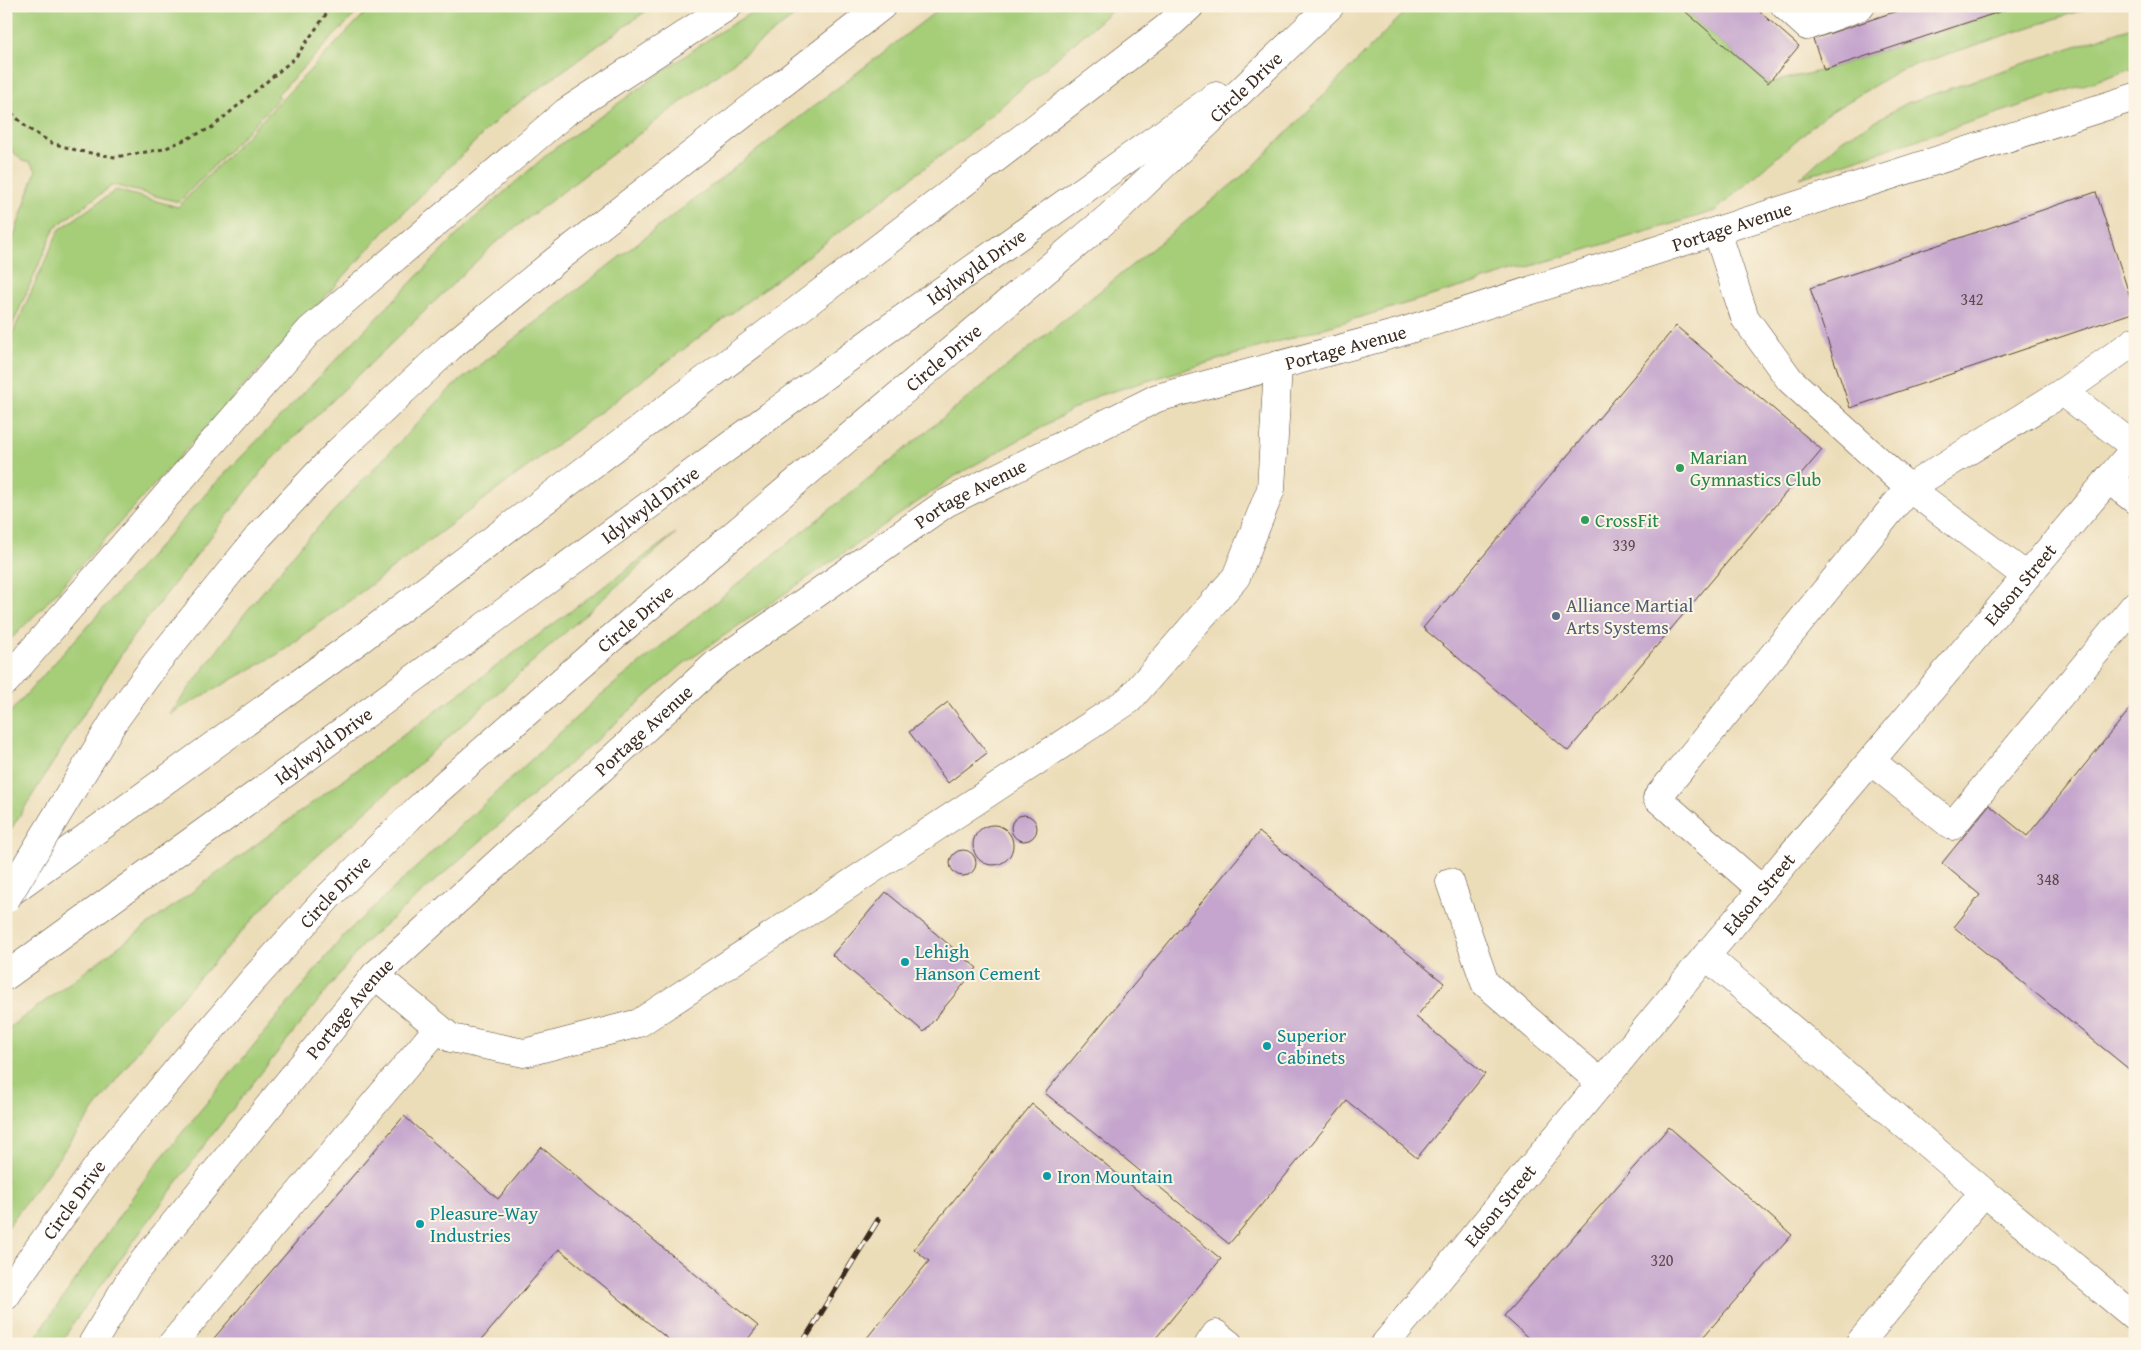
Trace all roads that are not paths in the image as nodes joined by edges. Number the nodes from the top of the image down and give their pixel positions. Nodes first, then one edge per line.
1 (728, 6) edge
2 (882, 6) edge
3 (1190, 6) edge
4 (1330, 6) edge
5 (1785, 6) edge
6 (1861, 6) edge
7 (1296, 38) junction
8 (2135, 96) edge
9 (1717, 231) junction
10 (2135, 341) edge
11 (1278, 365) junction
12 (2062, 392) junction
13 (2135, 447) edge
14 (2108, 480) junction
15 (1909, 488) junction
16 (2135, 500) edge
17 (2026, 576) junction
18 (2135, 605) edge
19 (6, 681) edge
20 (1871, 761) junction
21 (1450, 882) dead end
22 (1762, 890) junction
23 (6, 897) edge
24 (1706, 956) junction
25 (375, 975) junction
26 (6, 976) edge
27 (438, 1028) junction
28 (1601, 1083) junction
29 (1984, 1192) junction
30 (6, 1296) edge
31 (2135, 1317) edge
32 (1398, 1339) edge
33 (92, 1344) edge
34 (172, 1344) edge
35 (1209, 1344) edge
36 (1228, 1344) edge
37 (1859, 1344) edge

1 - 19 main road
2 - 23 main road, bridge
3 - 23 main road
4 - 7 main road, Circle Drive
5 - 6 main road
7 - 26 main road, Idylwyld Drive
7 - 30 main road, Circle Drive
8 - 9 main road, Portage Avenue
9 - 11 main road, Portage Avenue
9 - 15 main road
10 - 12 main road
11 - 25 main road, Portage Avenue
11 - 27 main road
12 - 13 main road
12 - 15 main road
13 - 14 main road, Edson Street
14 - 16 main road
14 - 17 main road, Edson Street
15 - 17 main road
15 - 22 main road
17 - 20 main road, Edson Street
18 - 20 main road
20 - 22 main road, Edson Street
21 - 28 main road
22 - 24 main road, Edson Street
24 - 28 main road, Edson Street
24 - 29 main road
25 - 27 main road
25 - 33 main road, Portage Avenue
27 - 34 main road
28 - 32 main road, Edson Street
29 - 31 main road
29 - 37 main road
35 - 36 main road

